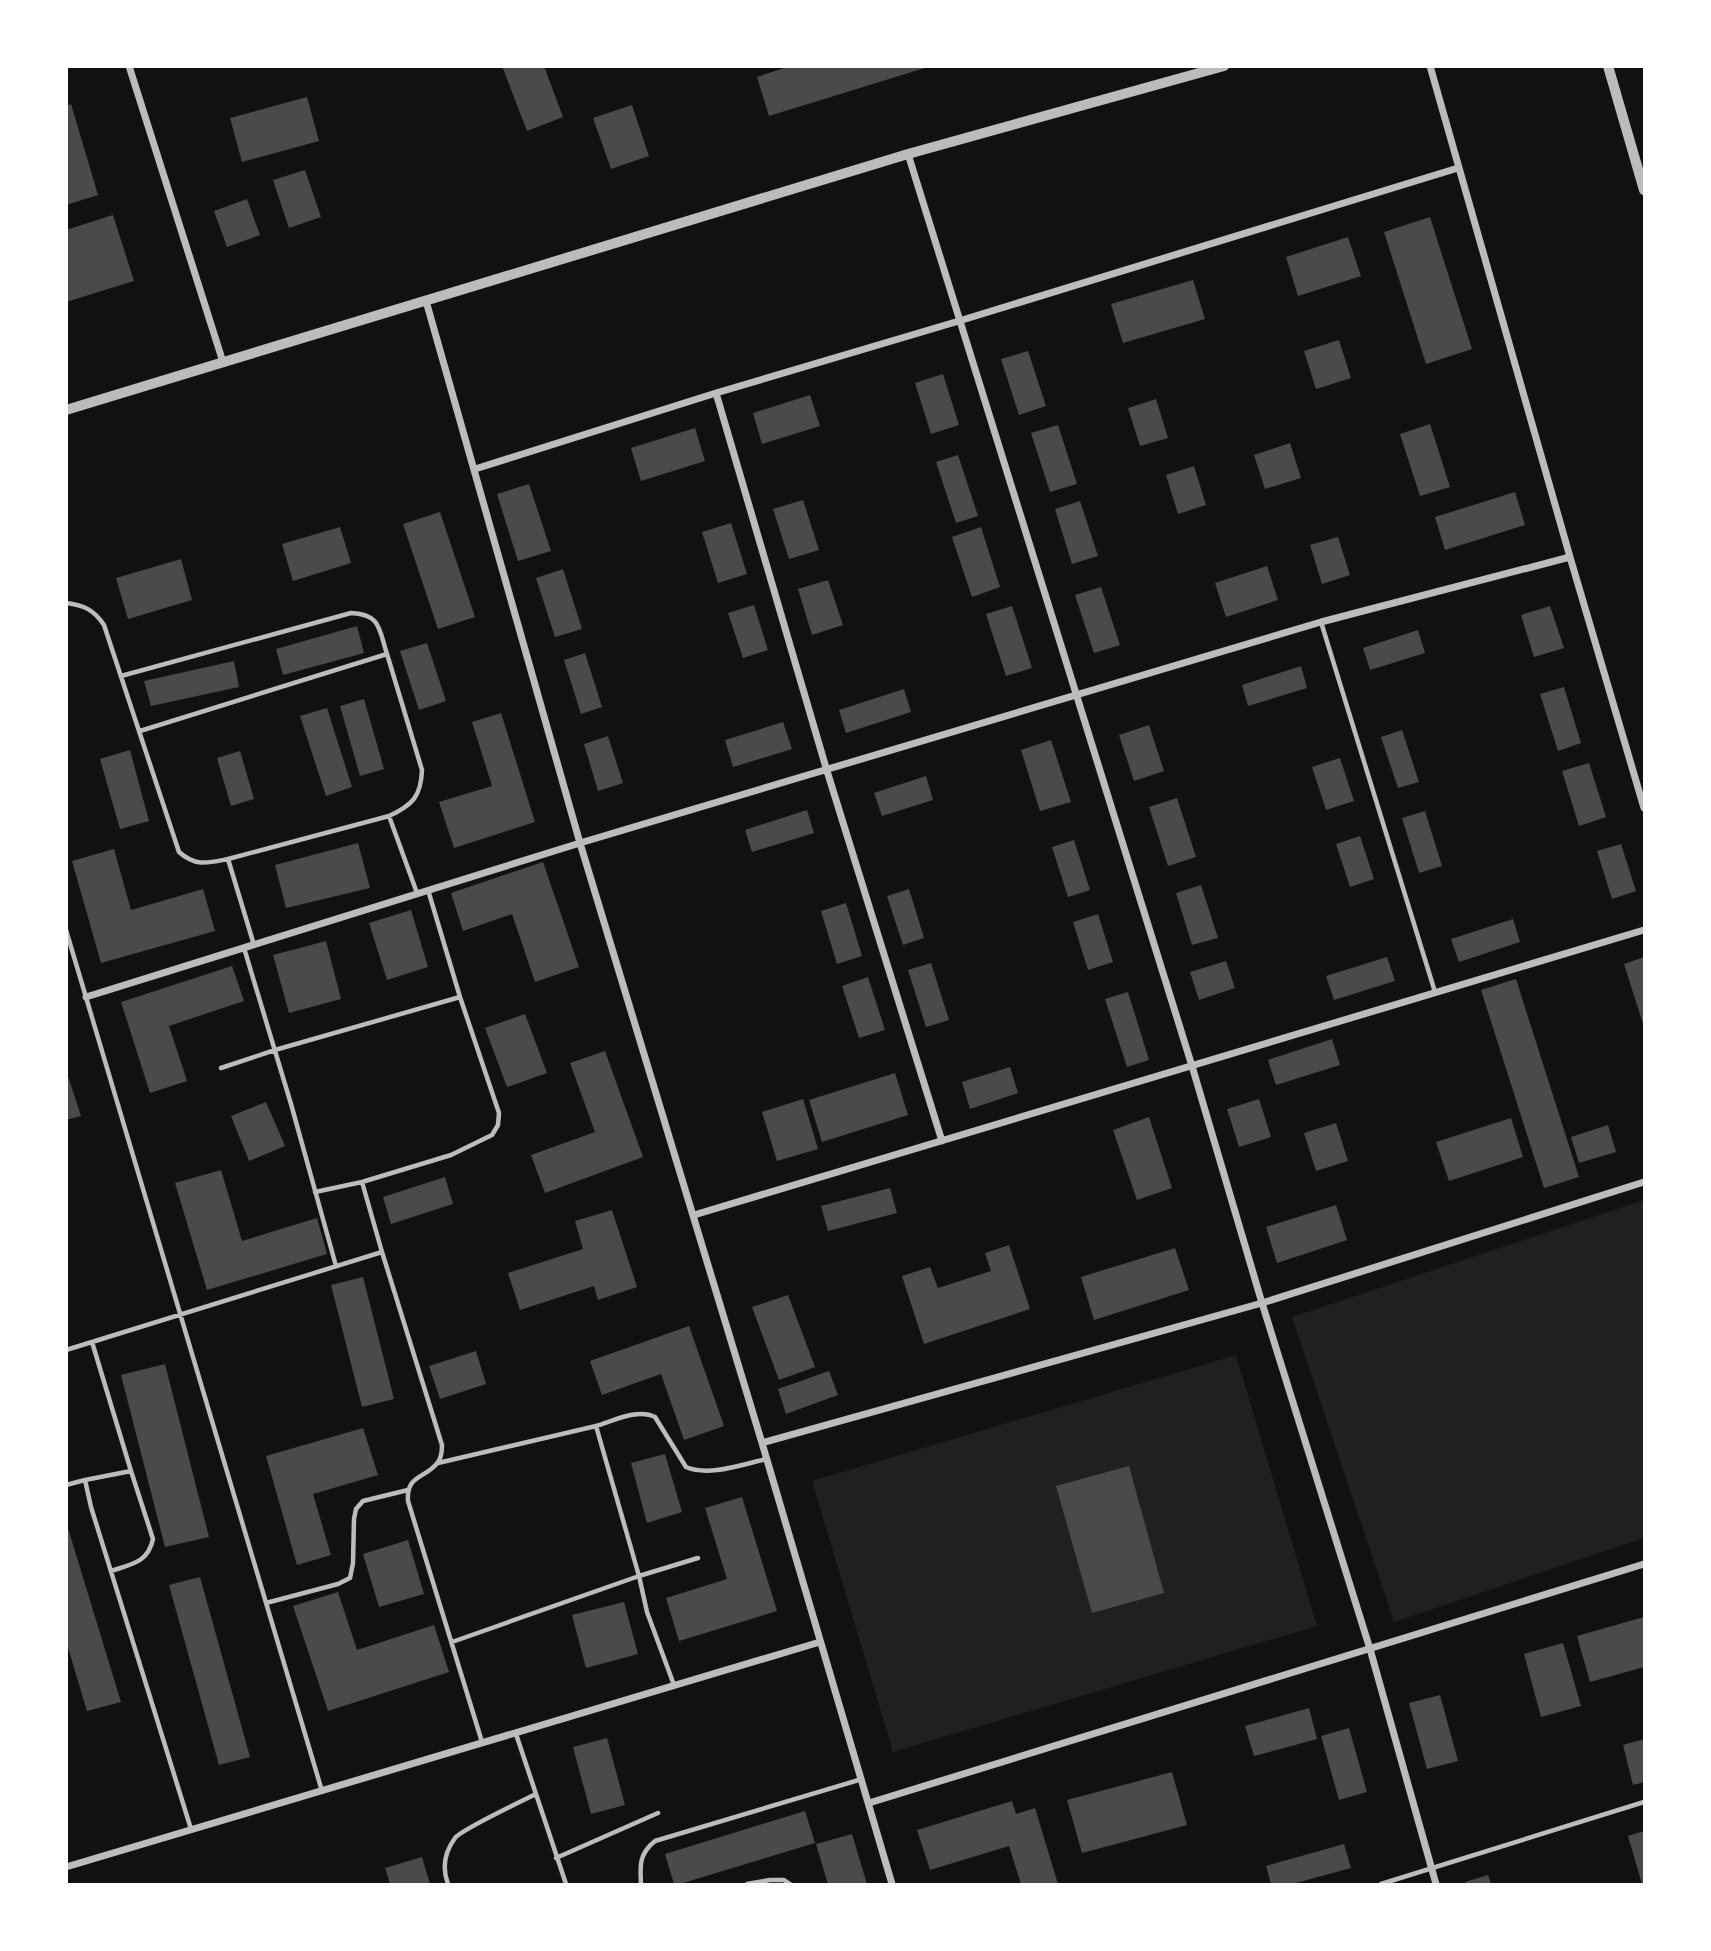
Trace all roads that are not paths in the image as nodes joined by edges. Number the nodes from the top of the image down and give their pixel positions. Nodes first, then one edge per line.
1 (129, 66) edge
2 (1224, 66) edge
3 (1430, 66) edge
4 (1608, 66) edge
5 (908, 154) junction
6 (1458, 168) junction
7 (1644, 190) edge
8 (426, 300) junction
9 (959, 321) junction
10 (223, 362) junction
11 (716, 393) junction
12 (66, 410) edge
13 (475, 469) junction
14 (1570, 557) junction
15 (66, 603) edge
16 (1321, 622) junction
17 (387, 654) junction
18 (121, 676) junction
19 (1076, 696) junction
20 (139, 731) junction
21 (827, 771) junction
22 (1644, 808) edge
23 (389, 816) junction
24 (580, 843) junction
25 (228, 859) junction
26 (428, 890) junction
27 (417, 893) junction
28 (66, 930) edge
29 (1644, 930) edge
30 (254, 945) junction
31 (244, 948) junction
32 (1435, 993) junction
33 (86, 997) junction
34 (460, 997) junction
35 (275, 1050) junction
36 (1192, 1066) junction
37 (221, 1069) dead end
38 (942, 1141) junction
39 (362, 1182) junction
40 (1644, 1182) edge
41 (315, 1192) junction
42 (694, 1216) junction
43 (382, 1252) junction
44 (335, 1266) junction
45 (1262, 1303) junction
46 (181, 1314) junction
47 (92, 1342) junction
48 (66, 1350) edge
49 (596, 1426) junction
50 (762, 1443) junction
51 (767, 1459) junction
52 (438, 1463) junction
53 (131, 1471) junction
54 (85, 1480) junction
55 (66, 1485) edge
56 (408, 1490) junction
57 (698, 1558) dead end
58 (1644, 1564) edge
59 (111, 1571) junction
60 (639, 1576) junction
61 (266, 1603) junction
62 (452, 1642) junction
63 (820, 1642) junction
64 (1370, 1649) junction
65 (674, 1686) junction
66 (516, 1734) junction
67 (483, 1743) junction
68 (862, 1779) junction
69 (322, 1791) junction
70 (536, 1794) junction
71 (1644, 1802) edge
72 (869, 1803) junction
73 (658, 1813) dead end
74 (191, 1830) junction
75 (556, 1858) junction
76 (66, 1867) edge
77 (1431, 1869) junction
78 (447, 1885) edge
79 (566, 1885) edge
80 (641, 1885) edge
81 (747, 1885) edge
82 (790, 1885) edge
83 (892, 1885) edge
84 (1381, 1885) edge
85 (1436, 1885) edge

1 - 10 street
2 - 5 street
3 - 6 street
4 - 7 street
5 - 8 street
5 - 9 street
6 - 9 street
6 - 14 street
8 - 10 street
8 - 13 street
9 - 11 street
9 - 19 street
10 - 12 street
11 - 13 street
11 - 21 street
13 - 24 street
14 - 16 street
14 - 22 street
15 - 18 lane
16 - 19 street
16 - 32 lane
17 - 18 lane
17 - 20 lane
17 - 23 lane
18 - 20 lane
19 - 21 street
19 - 36 street
20 - 25 lane
21 - 24 street
21 - 38 street
23 - 25 lane
23 - 27 lane
24 - 26 street
24 - 42 street
25 - 30 lane
26 - 27 street
26 - 34 lane
27 - 30 street
28 - 33 lane
29 - 32 street
30 - 31 street
31 - 33 street
31 - 35 lane
32 - 36 street
33 - 46 lane
34 - 35 lane
34 - 39 lane
35 - 37 lane
35 - 41 lane
36 - 38 street
36 - 45 street
38 - 42 street
39 - 41 lane
39 - 43 lane
40 - 45 street
41 - 44 lane
42 - 50 street
43 - 44 lane
43 - 52 lane
44 - 46 lane
45 - 50 street
45 - 64 street
46 - 47 lane
46 - 61 lane
47 - 48 lane
47 - 53 lane
49 - 51 lane
49 - 52 lane
49 - 60 lane
50 - 51 street
51 - 63 street
52 - 56 lane
53 - 54 lane
53 - 59 lane
54 - 55 lane
54 - 59 lane
56 - 61 lane
56 - 62 lane
57 - 60 lane
58 - 64 street
59 - 74 lane
60 - 62 lane
60 - 65 lane
61 - 69 lane
62 - 67 lane
63 - 65 street
63 - 68 street
64 - 72 street
64 - 77 street
65 - 66 street
66 - 67 street
66 - 70 lane
67 - 69 street
68 - 72 street
68 - 80 lane
69 - 74 street
70 - 75 lane
70 - 78 lane
71 - 77 lane
72 - 83 street
73 - 75 lane
74 - 76 street
75 - 79 lane
77 - 84 lane
77 - 85 street
81 - 82 lane

